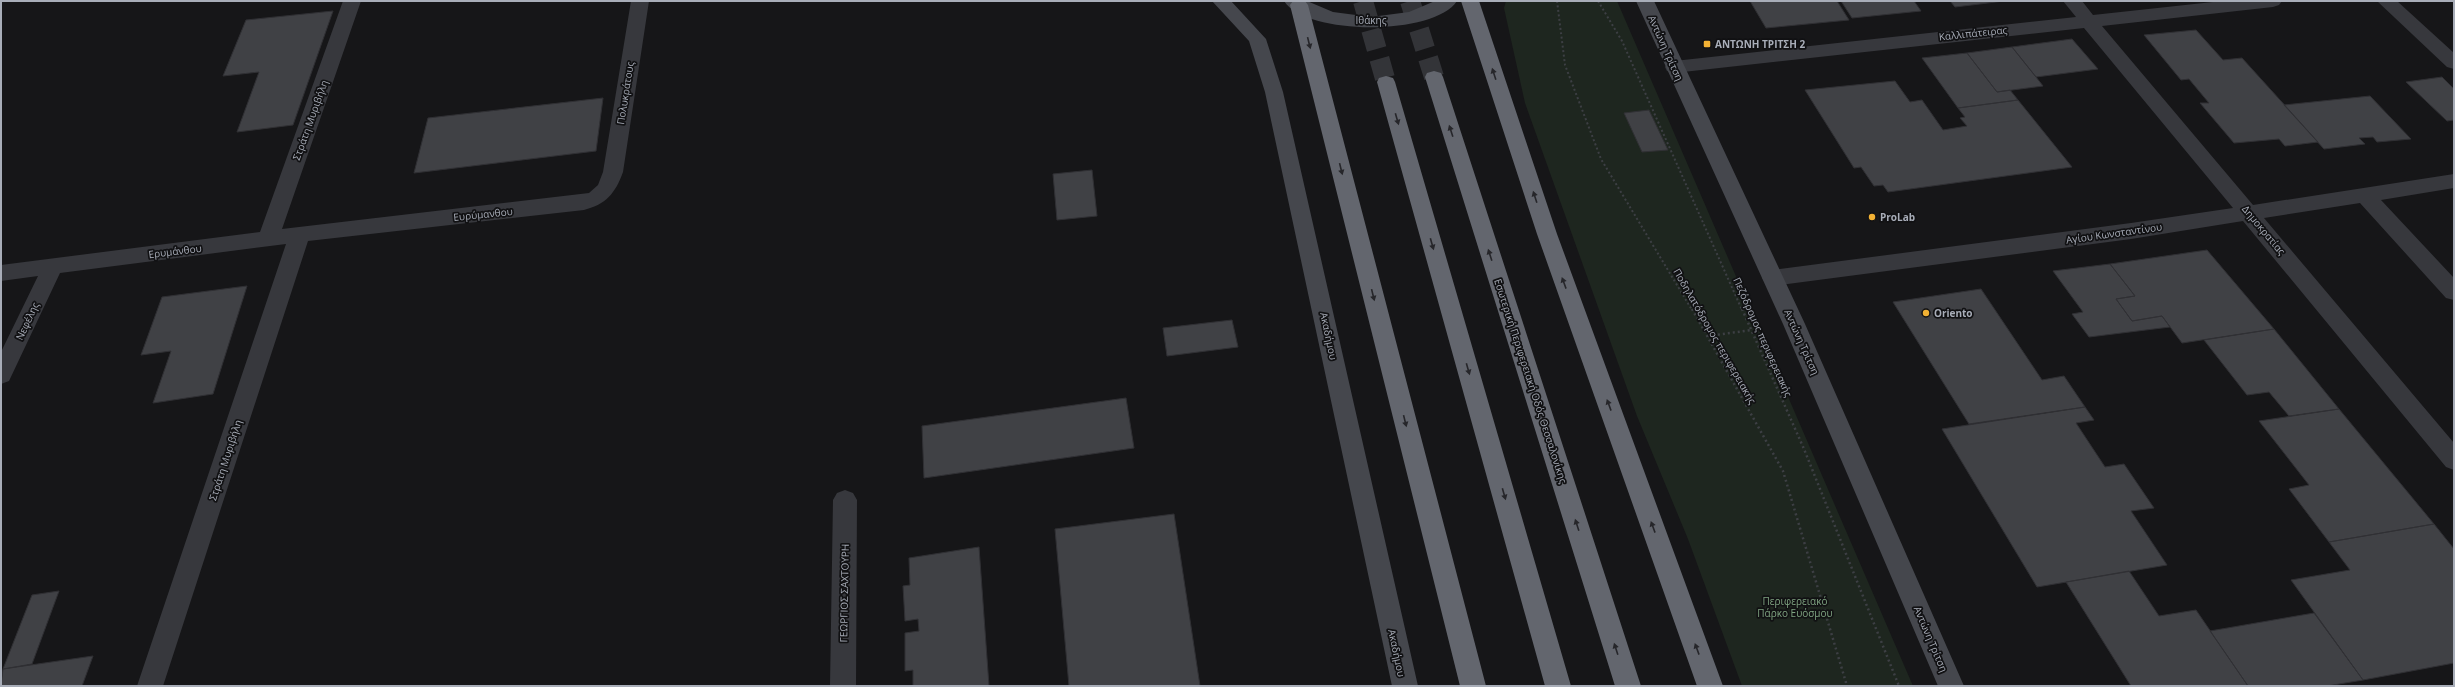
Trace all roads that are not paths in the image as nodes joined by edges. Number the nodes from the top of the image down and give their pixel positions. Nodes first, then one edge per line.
1 (352, 1) edge
2 (640, 1) edge
3 (1221, 1) edge
4 (1448, 1) edge
5 (1470, 1) edge
6 (1645, 1) edge
7 (2072, 1) edge
8 (2273, 1) edge
9 (2386, 1) edge
10 (1296, 3) edge
11 (2088, 20) junction
12 (2454, 63) edge
13 (1674, 67) junction
14 (1434, 77) tunnel mouth
15 (1386, 82) tunnel mouth
16 (2454, 181) edge
17 (609, 185) joint
18 (2365, 195) junction
19 (2250, 213) junction
20 (350, 228) joint
21 (300, 234) junction
22 (268, 239) junction
23 (53, 266) junction
24 (1, 273) edge
25 (1773, 278) junction
26 (2454, 292) edge
27 (1, 375) edge
28 (2454, 460) edge
29 (845, 500) dead end
30 (150, 686) edge
31 (843, 686) edge
32 (1405, 686) edge
33 (1472, 686) edge
34 (1558, 686) edge
35 (1628, 686) edge
36 (1710, 686) edge
37 (1951, 686) edge

1 - 22 street, Στράτη Μυριβήλη
2 - 17 street, Πολυκράτους
3 - 32 street, Ακαδήμου
4 - 10 street, Ιθάκης
36 -> 5 highway
6 - 13 street, Αντώνη Τρίτση
7 - 11 street, Δημοκρατίας
8 - 11 street, Καλλιπάτειρας
9 - 12 street
10 -> 33 highway
11 - 13 street, Καλλιπάτειρας
11 - 19 street, Δημοκρατίας
13 - 25 street, Αντώνη Τρίτση
35 -> 14 highway, Εσωτερική Περιφερειακή Οδός Θεσσαλονίκης
15 -> 34 highway
16 - 18 street, Αγίου Κωνσταντίνου
17 - 20 street, Ευρύμανθου
18 - 19 street, Αγίου Κωνσταντίνου
18 - 26 street
19 - 25 street, Αγίου Κωνσταντίνου
19 - 28 street, Δημοκρατίας
20 - 21 street, Ερυμάνθου
21 - 22 street, Ερυμάνθου
21 - 30 street, Στράτη Μυριβήλη
22 - 23 street, Ερυμάνθου
23 - 24 street, Ερυμάνθου
23 - 27 street, Νεφέλης
25 - 37 street, Αντώνη Τρίτση
29 - 31 street, ΓΕΩΡΓΙΟΣ ΣΑΧΤΟΥΡΗ

